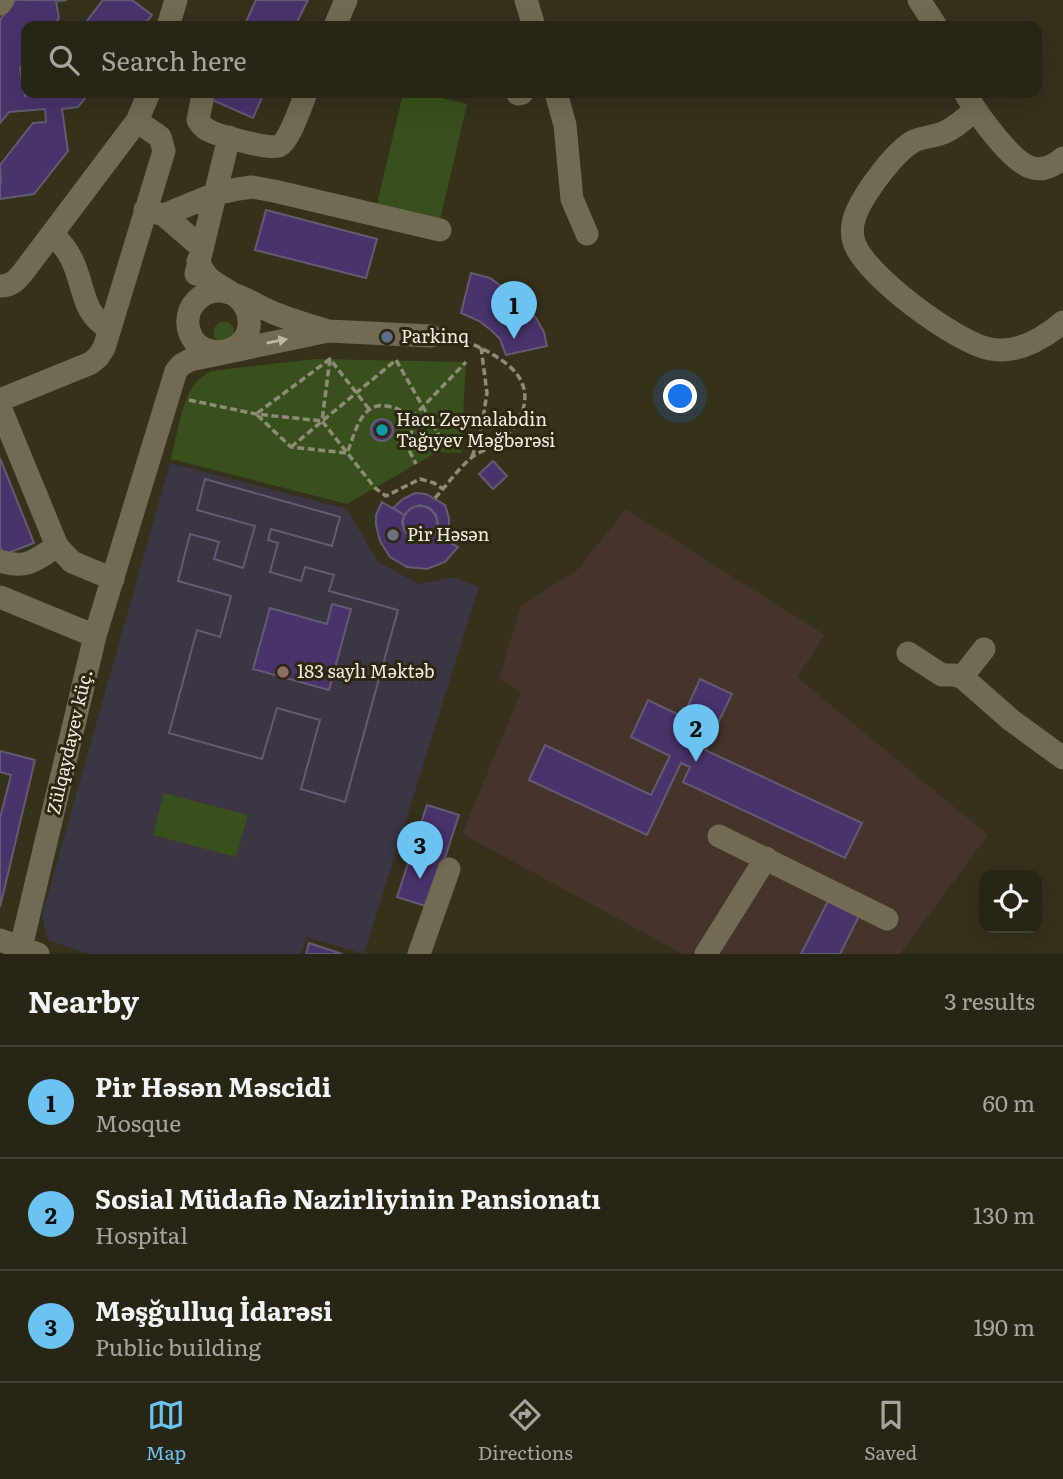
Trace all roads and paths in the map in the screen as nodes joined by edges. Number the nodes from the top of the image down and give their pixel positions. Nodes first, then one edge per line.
1 (176, 0) edge
2 (346, 0) edge
3 (526, 0) edge
4 (919, 0) edge
5 (170, 21) edge
6 (337, 21) edge
7 (532, 21) edge
8 (933, 21) edge
9 (147, 98) edge
10 (304, 98) edge
11 (557, 98) edge
12 (202, 100) dead end
13 (970, 102) edge
14 (137, 121) junction
15 (229, 137) junction
16 (1063, 158) edge
17 (215, 194) junction
18 (155, 213) junction
19 (440, 230) dead end
20 (52, 234) junction
21 (587, 234) dead end
22 (200, 254) junction
23 (0, 286) edge
24 (233, 294) junction
25 (189, 313) junction
26 (1063, 322) edge
27 (110, 329) junction
28 (328, 331) junction
29 (430, 336) joint
30 (481, 347) junction
31 (226, 352) junction
32 (330, 359) junction
33 (466, 362) dead end
34 (176, 372) junction
35 (357, 392) junction
36 (0, 400) edge
37 (187, 400) dead end
38 (422, 406) junction
39 (0, 407) edge
40 (369, 409) junction
41 (256, 414) junction
42 (411, 419) junction
43 (322, 421) junction
44 (292, 447) junction
45 (438, 452) dead end
46 (347, 453) junction
47 (472, 457) junction
48 (416, 464) dead end
49 (443, 489) junction
50 (435, 498) dead end
51 (57, 546) junction
52 (0, 561) edge
53 (113, 579) junction
54 (0, 597) edge
55 (95, 636) junction
56 (984, 649) dead end
57 (908, 653) dead end
58 (961, 677) junction
59 (1063, 758) edge
60 (719, 836) dead end
61 (766, 858) junction
62 (449, 869) dead end
63 (887, 919) dead end
64 (20, 947) edge
65 (419, 954) edge
66 (706, 954) edge

1 - 5 street
2 - 6 street
3 - 7 street
4 - 8 street
9 - 14 street
10 - 15 street
11 - 21 street
12 - 15 street
13 - 16 street
13 - 26 street
14 - 18 street
14 - 20 street
15 - 17 street, Zülqaydayev küç.
17 - 18 street
17 - 19 street
17 - 22 street, Zülqaydayev küç.
18 - 22 street
18 - 27 street
20 - 23 street
20 - 27 street
22 - 24 street
22 - 25 street, Zülqaydayev küç.
24 - 25 street
24 - 28 street
24 - 31 street
25 - 31 street
25 - 34 street, Zülqaydayev küç.
27 - 36 street
28 - 29 street
31 -> 28 street
29 - 30 path
30 - 47 path
30 - 47 path
31 - 34 street
32 - 35 path
32 - 41 path
32 - 43 path
33 - 38 path
34 - 53 street, Zülqaydayev küç.
35 - 38 path
35 - 40 path
35 - 43 path
37 - 41 path
38 - 42 path
38 - 45 path
39 - 51 street
40 - 42 path
40 - 46 path
41 - 43 path
41 - 44 path
42 - 48 path
43 - 44 path
43 - 46 path
44 - 46 path
46 - 49 path
47 - 49 path
49 - 50 path
51 - 52 street
51 - 53 street
53 - 55 street, Zülqaydayev küç.
54 - 55 street
55 - 64 street, Zülqaydayev küç.
56 - 58 street
57 - 58 street
58 - 59 street
60 - 61 street
61 - 63 street
61 - 66 street
62 - 65 street

